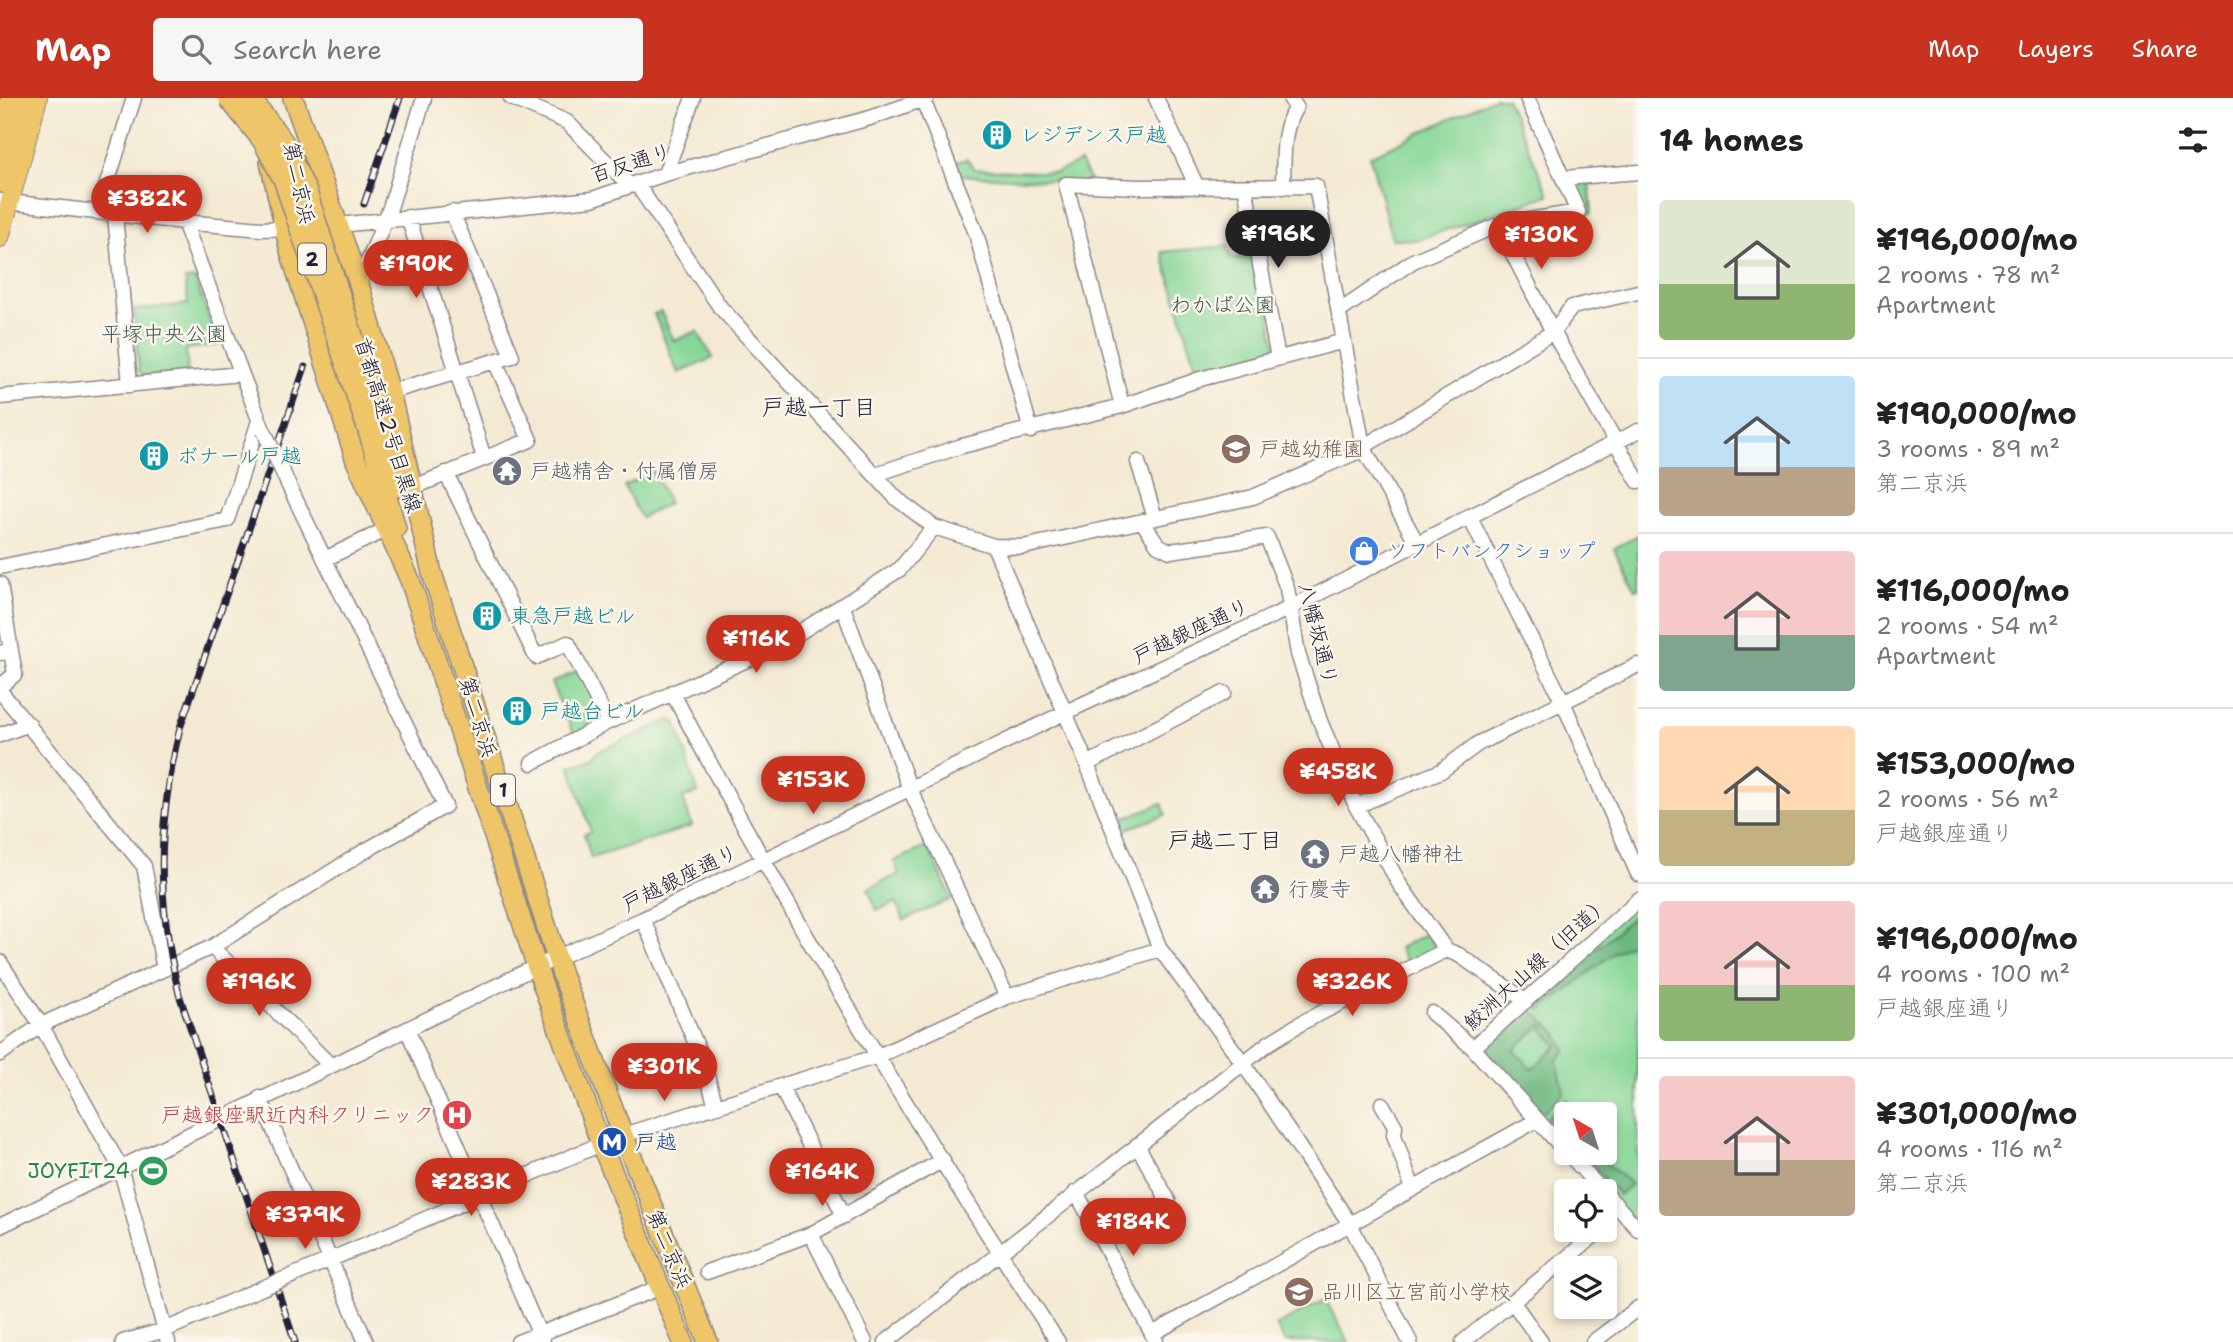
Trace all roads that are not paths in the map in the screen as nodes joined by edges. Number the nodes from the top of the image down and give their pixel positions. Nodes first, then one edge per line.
1 (11, 98) edge
2 (25, 98) edge
3 (38, 98) edge
4 (134, 98) edge
5 (220, 98) edge
6 (228, 98) edge
7 (251, 98) edge
8 (259, 98) edge
9 (424, 98) edge
10 (511, 98) edge
11 (694, 98) edge
12 (1156, 98) edge
13 (1290, 98) edge
14 (1527, 98) edge
15 (294, 99) edge
16 (925, 99) edge
17 (0, 136) edge
18 (272, 171) junction
19 (1638, 172) edge
20 (665, 174) junction
21 (1564, 178) junction
22 (0, 183) edge
23 (633, 185) junction
24 (1197, 187) junction
25 (1245, 187) junction
26 (1283, 187) junction
27 (5, 202) edge
28 (98, 212) junction
29 (452, 212) junction
30 (115, 214) junction
31 (408, 217) junction
32 (386, 219) junction
33 (184, 222) junction
34 (340, 225) junction
35 (1498, 225) junction
36 (285, 229) junction
37 (0, 239) edge
38 (359, 284) junction
39 (1638, 292) edge
40 (1340, 311) junction
41 (1553, 332) junction
42 (1344, 341) junction
43 (1279, 358) junction
44 (495, 361) junction
45 (457, 372) junction
46 (240, 373) junction
47 (130, 385) junction
48 (390, 392) junction
49 (0, 397) edge
50 (1122, 406) junction
51 (261, 426) junction
52 (1638, 430) edge
53 (1031, 431) junction
54 (376, 432) junction
55 (1617, 442) junction
56 (1364, 448) junction
57 (484, 458) junction
58 (1138, 462) dead end
59 (446, 473) junction
60 (876, 474) junction
61 (1638, 481) edge
62 (414, 487) junction
63 (1469, 516) junction
64 (1148, 519) junction
65 (934, 527) junction
66 (387, 529) junction
67 (1417, 543) junction
68 (994, 546) junction
69 (327, 558) junction
70 (0, 567) edge
71 (432, 573) junction
72 (410, 580) junction
73 (0, 584) edge
74 (843, 607) junction
75 (1292, 607) junction
76 (5, 652) edge
77 (1638, 665) edge
78 (0, 689) edge
79 (672, 692) junction
80 (1224, 694) dead end
81 (1563, 702) junction
82 (1066, 712) junction
83 (608, 722) junction
84 (29, 724) junction
85 (0, 735) edge
86 (532, 763) dead end
87 (1087, 764) junction
88 (909, 787) junction
89 (1356, 806) junction
90 (763, 862) junction
91 (1638, 874) edge
92 (1638, 900) edge
93 (643, 919) junction
94 (212, 947) junction
95 (1160, 949) junction
96 (1446, 950) junction
97 (557, 959) junction
98 (0, 961) edge
99 (537, 967) junction
100 (164, 969) junction
101 (1007, 997) junction
102 (1526, 1001) junction
103 (1432, 1013) dead end
104 (41, 1025) junction
105 (407, 1029) junction
106 (1473, 1048) junction
107 (0, 1054) edge
108 (878, 1056) junction
109 (1243, 1063) junction
110 (330, 1065) junction
111 (781, 1087) junction
112 (261, 1098) junction
113 (1382, 1104) dead end
114 (716, 1106) junction
115 (1537, 1120) junction
116 (624, 1135) junction
117 (1554, 1138) edge
118 (601, 1144) junction
119 (1137, 1145) junction
120 (943, 1160) junction
121 (1580, 1166) edge
122 (120, 1167) junction
123 (1591, 1179) edge
124 (1413, 1189) junction
125 (1076, 1192) junction
126 (479, 1195) junction
127 (1617, 1207) edge
128 (1623, 1213) junction
129 (844, 1216) junction
130 (1617, 1218) edge
131 (1350, 1224) junction
132 (0, 1226) edge
133 (1638, 1229) edge
134 (811, 1234) junction
135 (1102, 1239) junction
136 (1587, 1242) edge
137 (999, 1253) junction
138 (329, 1260) junction
139 (707, 1272) dead end
140 (659, 1285) junction
141 (1512, 1301) junction
142 (1638, 1308) edge
143 (166, 1336) edge
144 (542, 1338) edge
145 (1154, 1338) edge
146 (123, 1342) edge
147 (366, 1342) edge
148 (518, 1342) edge
149 (683, 1342) edge
150 (708, 1342) edge
151 (865, 1342) edge
152 (886, 1342) edge
153 (1058, 1342) edge
154 (1410, 1342) edge
155 (1463, 1342) edge
156 (1541, 1342) edge
157 (1593, 1342) edge

1 - 17 highway
2 - 22 highway
3 - 27 main road
4 - 28 street
5 - 18 main road
6 - 54 highway, 首都高速2号目黒線 / 2, bridge
7 - 54 highway, 首都高速2号目黒線 / 2, bridge
8 - 18 highway, 第二京浜 / 1
9 - 32 street
10 - 23 street
11 - 20 street
12 - 24 street
13 - 26 street
14 - 21 street
15 - 34 highway, 第二京浜 / 1
16 - 20 street, 百反通り
16 - 53 street
18 - 36 highway, 第二京浜 / 1
19 - 21 street
20 - 23 street, 百反通り
21 - 35 street
23 - 29 street, 百反通り
23 - 60 street
24 - 25 street
24 - 50 street
25 - 26 street
25 - 43 street
26 - 40 street
27 - 28 street, 百反通り
27 - 37 main road
28 - 30 street, 百反通り
29 - 31 street, 百反通り
29 - 44 street
30 - 33 street, 百反通り
30 - 47 street
31 - 32 street, 百反通り
31 - 45 street
32 - 34 street, 百反通り
32 - 38 street
33 - 36 street, 百反通り
33 - 46 street
34 - 36 street, 百反通り
34 - 38 highway, 第二京浜 / 1
35 - 40 street
35 - 41 street
36 - 66 highway, 第二京浜 / 1
38 - 48 highway, 第二京浜 / 1
39 - 41 street
40 - 42 street
41 - 55 street
41 - 56 street
42 - 43 street
42 - 56 street
43 - 50 street
44 - 45 street
44 - 57 street
45 - 48 street
45 - 57 street
46 - 47 street
46 - 51 street
47 - 49 street
48 - 62 highway, 第二京浜 / 1
50 - 53 street
51 - 69 street, bridge
51 - 70 street
52 - 55 street, 戸越銀座通り
53 - 60 street
54 - 71 highway, 首都高速2号目黒線 / 2
54 - 72 highway, 首都高速2号目黒線 / 2
55 - 61 street
55 - 63 street, 戸越銀座通り
56 - 64 street
56 - 67 street
57 - 59 street
58 - 64 street
59 - 62 street
59 - 83 street
60 - 65 street
62 - 71 highway, 第二京浜 / 1
63 - 67 street, 戸越銀座通り
63 - 81 street
64 - 68 street
64 - 75 street, 八幡坂通り
65 - 68 street
65 - 74 street
66 - 69 street
66 - 72 highway, 第二京浜 / 1
67 - 75 street, 戸越銀座通り
68 - 82 street
69 - 94 street
71 - 97 highway, 第二京浜 / 1
72 - 99 highway, 第二京浜 / 1
73 - 76 street
74 - 79 street
74 - 88 street
75 - 82 street, 戸越銀座通り
75 - 89 street, 八幡坂通り
76 - 78 street
77 - 81 street
78 - 84 street
79 - 83 street
79 - 90 street
80 - 87 street
81 - 89 street
81 - 91 street
82 - 87 street
82 - 88 street, 戸越銀座通り
83 - 86 street
84 - 85 street
84 - 100 street
87 - 95 street
88 - 90 street, 戸越銀座通り
88 - 101 street
89 - 96 street, 八幡坂通り
90 - 93 street, 戸越銀座通り
90 - 108 street
92 - 102 street, 鮫洲大山線（旧道）
93 - 97 street, 戸越銀座通り
93 - 114 street
94 - 100 street
94 - 110 street
95 - 101 street
95 - 109 street
96 - 102 street, 八幡坂通り
96 - 109 street
97 - 99 street, 戸越銀座通り
97 - 116 highway, 第二京浜 / 1
98 - 104 street
99 - 105 street, 戸越銀座通り
99 - 118 highway, 第二京浜 / 1
100 - 104 street
101 - 108 street
102 - 106 street, 鮫洲大山線（旧道）
103 - 106 street
104 - 107 street
104 - 122 street
105 - 110 street, 戸越銀座通り
105 - 126 street
106 - 115 street, 鮫洲大山線（旧道）
108 - 111 street
108 - 120 street
109 - 119 street
109 - 131 street
110 - 112 street, 戸越銀座通り
111 - 114 street
111 - 129 street
112 - 122 street, 戸越銀座通り
112 - 138 street
113 - 124 street
114 - 116 street
115 - 117 street, 鮫洲大山線（旧道）
115 - 124 street
116 - 150 highway, 第二京浜 / 1
118 - 126 street
118 - 140 highway, 第二京浜 / 1
119 - 125 street
119 - 135 street
120 - 129 street
120 - 137 street
121 - 123 street, 鮫洲大山線（旧道）
122 - 132 street, 戸越銀座通り
122 - 143 street
124 - 131 street
125 - 135 street
125 - 137 street
126 - 138 street
126 - 144 street
127 - 128 street, 鮫洲大山線（旧道）
128 - 130 street
128 - 133 street, 鮫洲大山線（旧道）
129 - 134 street
131 - 145 street
131 - 154 street
134 - 139 street
134 - 151 street
135 - 145 street
136 - 141 street
137 - 152 street
137 - 153 street
138 - 143 street, bridge
138 - 147 street
140 - 144 street
140 - 149 highway, 第二京浜 / 1
141 - 155 street
141 - 156 street
142 - 157 street
143 - 146 street
144 - 148 street

